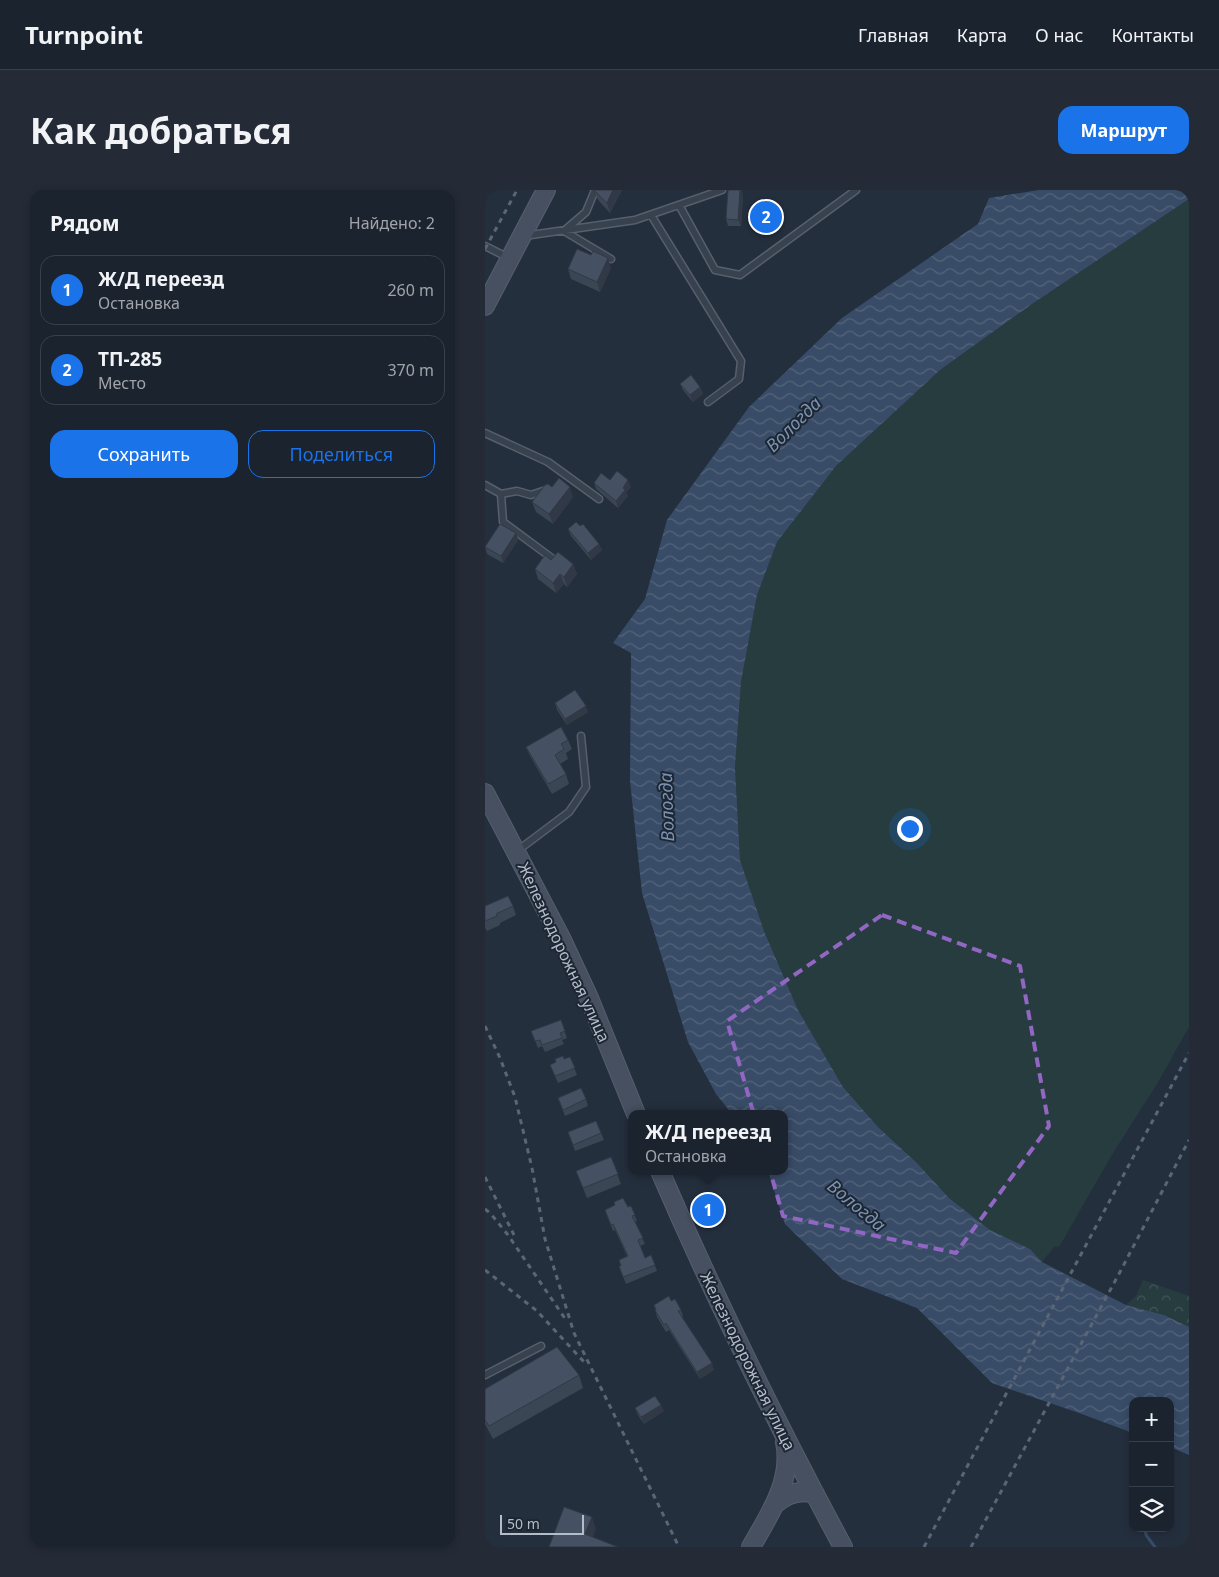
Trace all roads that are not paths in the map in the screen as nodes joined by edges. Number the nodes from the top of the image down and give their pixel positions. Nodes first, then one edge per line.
1 (546, 190) edge
2 (595, 190) edge
3 (722, 190) edge
4 (856, 190) edge
5 (679, 205) junction
6 (651, 215) junction
7 (564, 230) junction
8 (523, 236) junction
9 (485, 246) edge
10 (510, 259) junction
11 (611, 259) dead end
12 (485, 306) edge
13 (708, 402) dead end
14 (485, 432) edge
15 (485, 485) edge
16 (551, 488) edge
17 (501, 494) junction
18 (599, 499) dead end
19 (553, 559) edge
20 (581, 736) dead end
21 (485, 793) edge
22 (516, 852) junction
23 (634, 1110) edge
24 (662, 1175) edge
25 (541, 1346) dead end
26 (485, 1375) edge
27 (783, 1434) junction
28 (815, 1494) junction
29 (773, 1506) junction
30 (751, 1547) edge
31 (843, 1547) edge

1 - 8 main road
2 - 7 lane
3 - 5 lane
4 - 5 lane
5 - 6 lane
6 - 7 lane
6 - 13 lane
7 - 8 lane
7 - 11 lane
8 - 10 main road
9 - 10 lane
10 - 12 main road
14 - 18 lane
15 - 17 lane
16 - 17 lane
17 - 19 lane
20 - 22 lane
21 - 22 main road, Железнодорожная улица
22 - 23 main road, Железнодорожная улица
24 - 27 main road, Железнодорожная улица
25 - 26 lane
27 - 28 main road, Железнодорожная улица
27 - 29 main road
28 - 29 main road
28 - 31 main road, Железнодорожная улица
29 - 30 main road

